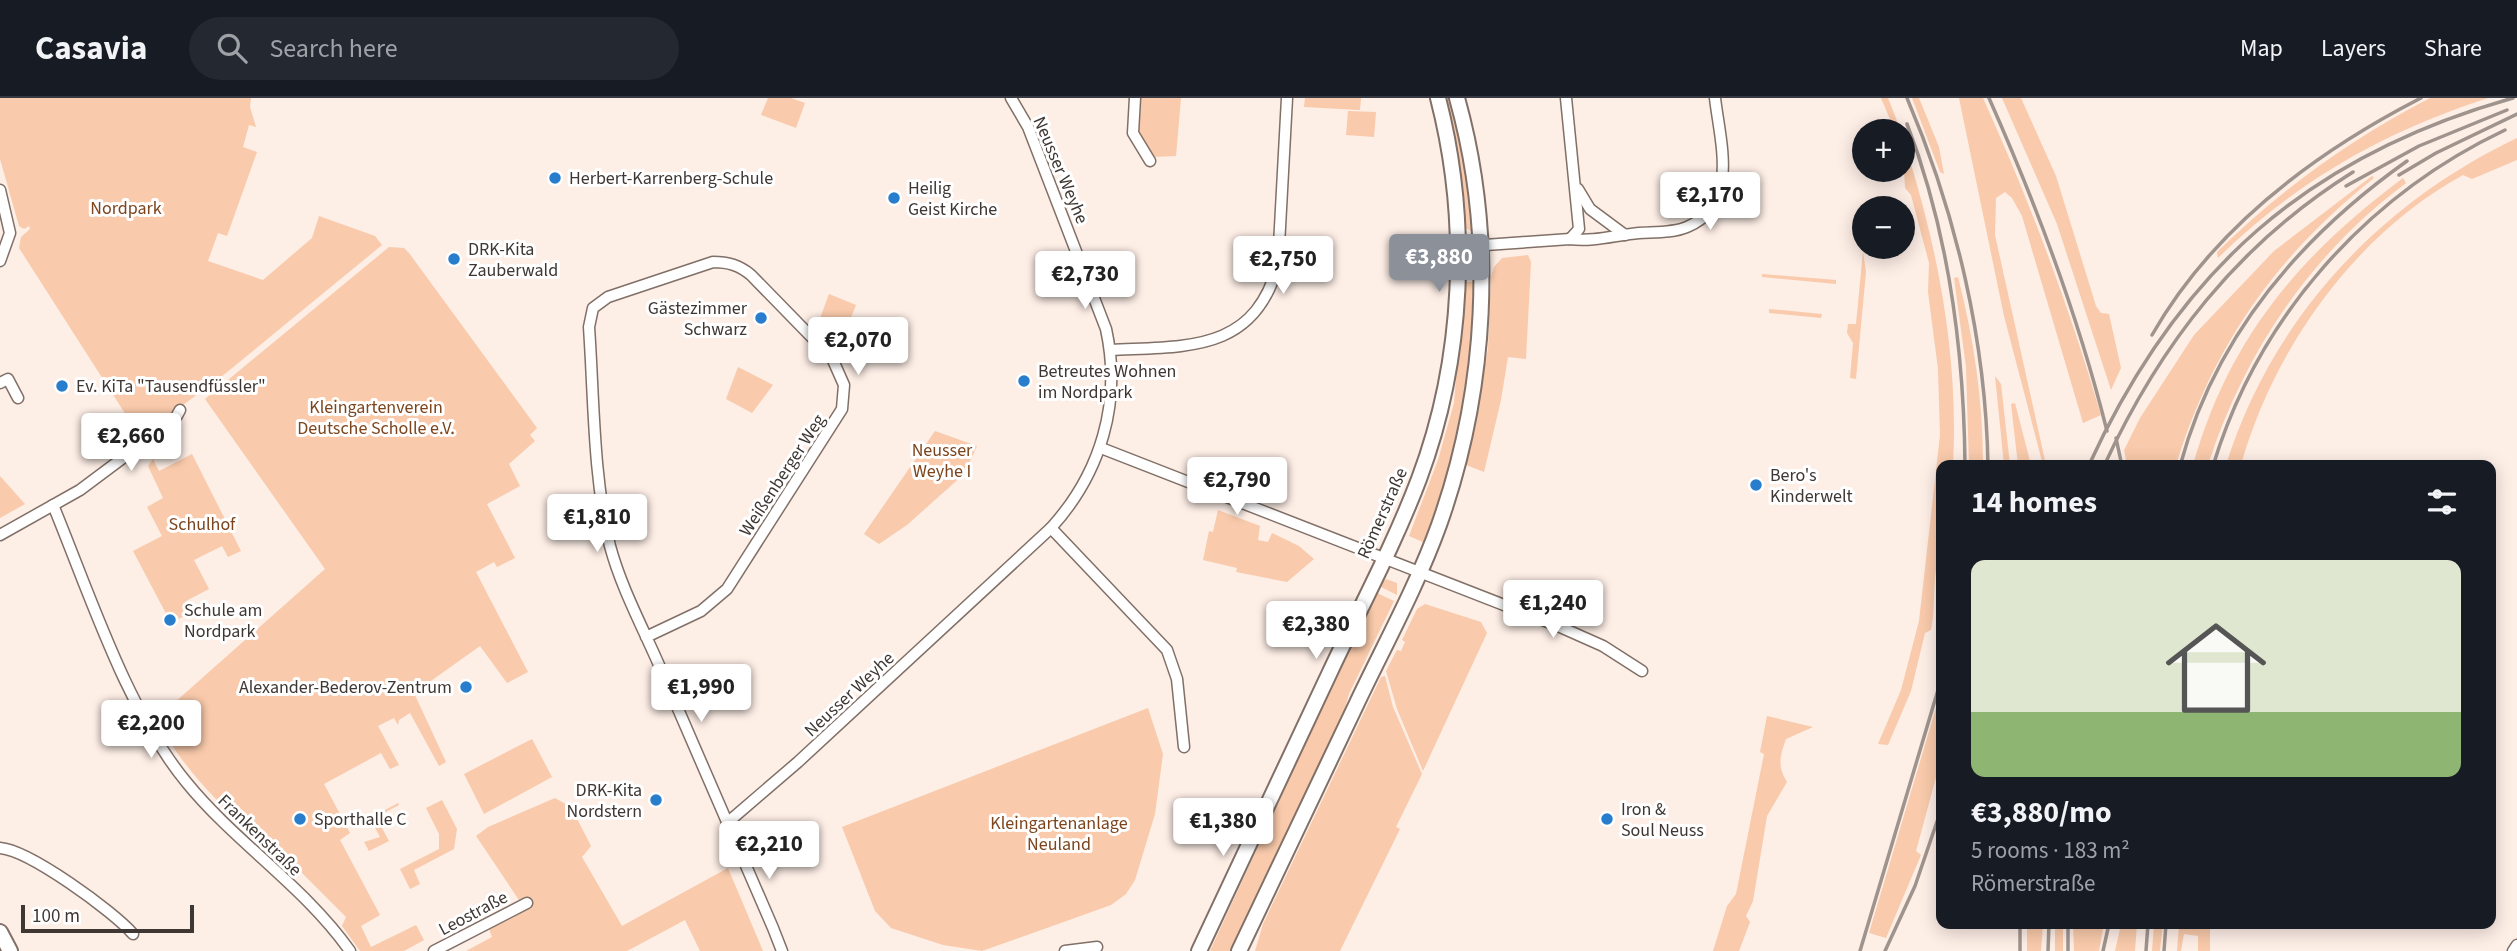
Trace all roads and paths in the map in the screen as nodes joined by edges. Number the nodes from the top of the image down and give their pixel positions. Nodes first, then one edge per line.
1 (1011, 98) edge
2 (1135, 98) edge
3 (1287, 98) edge
4 (1438, 98) edge
5 (1457, 98) edge
6 (1566, 98) edge
7 (1715, 98) edge
8 (1150, 161) dead end
9 (1576, 186) junction
10 (0, 190) edge
11 (1625, 235) junction
12 (1570, 239) junction
13 (1479, 246) junction
14 (1457, 247) junction
15 (0, 261) edge
16 (1111, 350) junction
17 (0, 383) edge
18 (18, 398) dead end
19 (180, 410) dead end
20 (1101, 448) junction
21 (53, 505) junction
22 (1051, 528) junction
23 (0, 535) edge
24 (1385, 557) junction
25 (1419, 572) junction
26 (646, 636) junction
27 (1642, 671) dead end
28 (1184, 747) dead end
29 (727, 823) junction
30 (0, 848) edge
31 (527, 902) dead end
32 (0, 932) edge
33 (133, 934) dead end
34 (2517, 945) edge
35 (1097, 947) dead end
36 (10, 951) edge
37 (350, 951) edge
38 (434, 951) edge
39 (782, 951) edge
40 (1065, 951) edge
41 (1199, 951) edge
42 (1238, 951) edge
43 (2513, 951) edge

1 - 16 street, Neusser Weyhe
2 - 8 street
3 - 16 street
4 - 14 main road, Römerstraße
5 - 13 main road
6 - 9 street
7 - 11 street
9 - 11 street
9 - 12 street
10 - 15 street
11 - 12 street
12 - 13 street
13 - 14 street
13 - 25 main road
14 - 24 main road, Römerstraße
16 - 20 street, Neusser Weyhe
17 - 18 street
19 - 21 street
20 - 22 street, Neusser Weyhe
20 - 24 street
21 - 23 street
21 - 37 street, Frankenstraße
22 - 28 street
22 - 29 street, Neusser Weyhe
24 - 25 street
24 - 41 main road, Römerstraße
25 - 27 street
25 - 42 main road
26 - 26 street, Weißenberger Weg
26 - 29 street, Weißenberger Weg
29 - 39 street, Weißenberger Weg
30 - 33 street
31 - 38 street, Leostraße
32 - 36 main road
34 - 43 street
35 - 40 street

